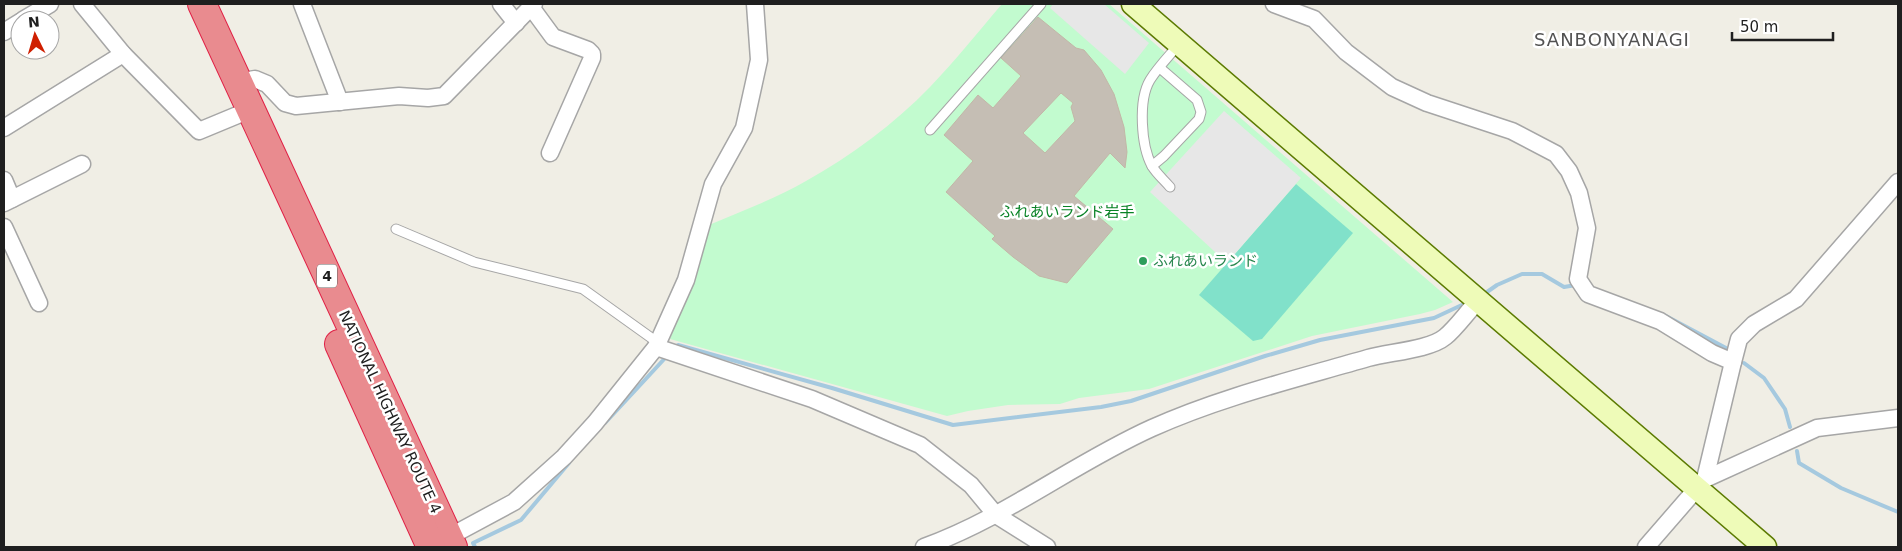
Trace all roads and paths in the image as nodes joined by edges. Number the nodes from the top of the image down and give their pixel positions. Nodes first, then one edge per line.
1 (82, 4) edge
2 (187, 4) edge
3 (202, 4) edge
4 (302, 4) edge
5 (501, 4) edge
6 (755, 4) edge
7 (1041, 4) edge
8 (1133, 4) edge
9 (1274, 4) edge
10 (532, 6) edge
11 (516, 23) junction
12 (1179, 44) junction
13 (123, 54) junction
14 (1160, 68) junction
15 (237, 82) junction
16 (340, 102) junction
17 (240, 114) junction
18 (4, 128) edge
19 (930, 130) dead end
20 (550, 153) dead end
21 (82, 164) dead end
22 (1152, 166) junction
23 (4, 180) edge
24 (1898, 182) edge
25 (1170, 186) dead end
26 (8, 201) edge
27 (4, 227) edge
28 (396, 229) dead end
29 (1478, 300) junction
30 (39, 303) dead end
31 (658, 346) junction
32 (1733, 362) junction
33 (1898, 418) edge
34 (1701, 484) junction
35 (996, 515) junction
36 (445, 544) edge
37 (924, 547) edge
38 (1046, 547) edge
39 (1646, 547) edge
40 (1764, 547) edge

1 - 13 street
2 - 17 highway, NATIONAL HIGHWAY ROUTE 4 / 4
3 - 15 highway, NATIONAL HIGHWAY ROUTE 4 / 4
4 - 16 street
5 - 11 street
6 - 31 street
7 - 19 lane
8 - 12 street
9 - 32 street
10 - 11 street
10 - 20 street
11 - 16 street
12 - 14 lane
12 - 29 street
13 - 17 street
13 - 18 street
14 - 22 lane
14 - 22 lane
15 - 16 street
15 - 36 highway, NATIONAL HIGHWAY ROUTE 4 / 4
17 - 36 highway, NATIONAL HIGHWAY ROUTE 4 / 4
21 - 26 street
22 - 25 lane
23 - 26 street
24 - 32 street
27 - 30 street
28 - 31 lane
29 - 34 street
29 - 35 street
31 - 35 street
31 - 36 street
32 - 34 street
33 - 34 street
34 - 39 street
34 - 40 street
35 - 37 street
35 - 38 street

